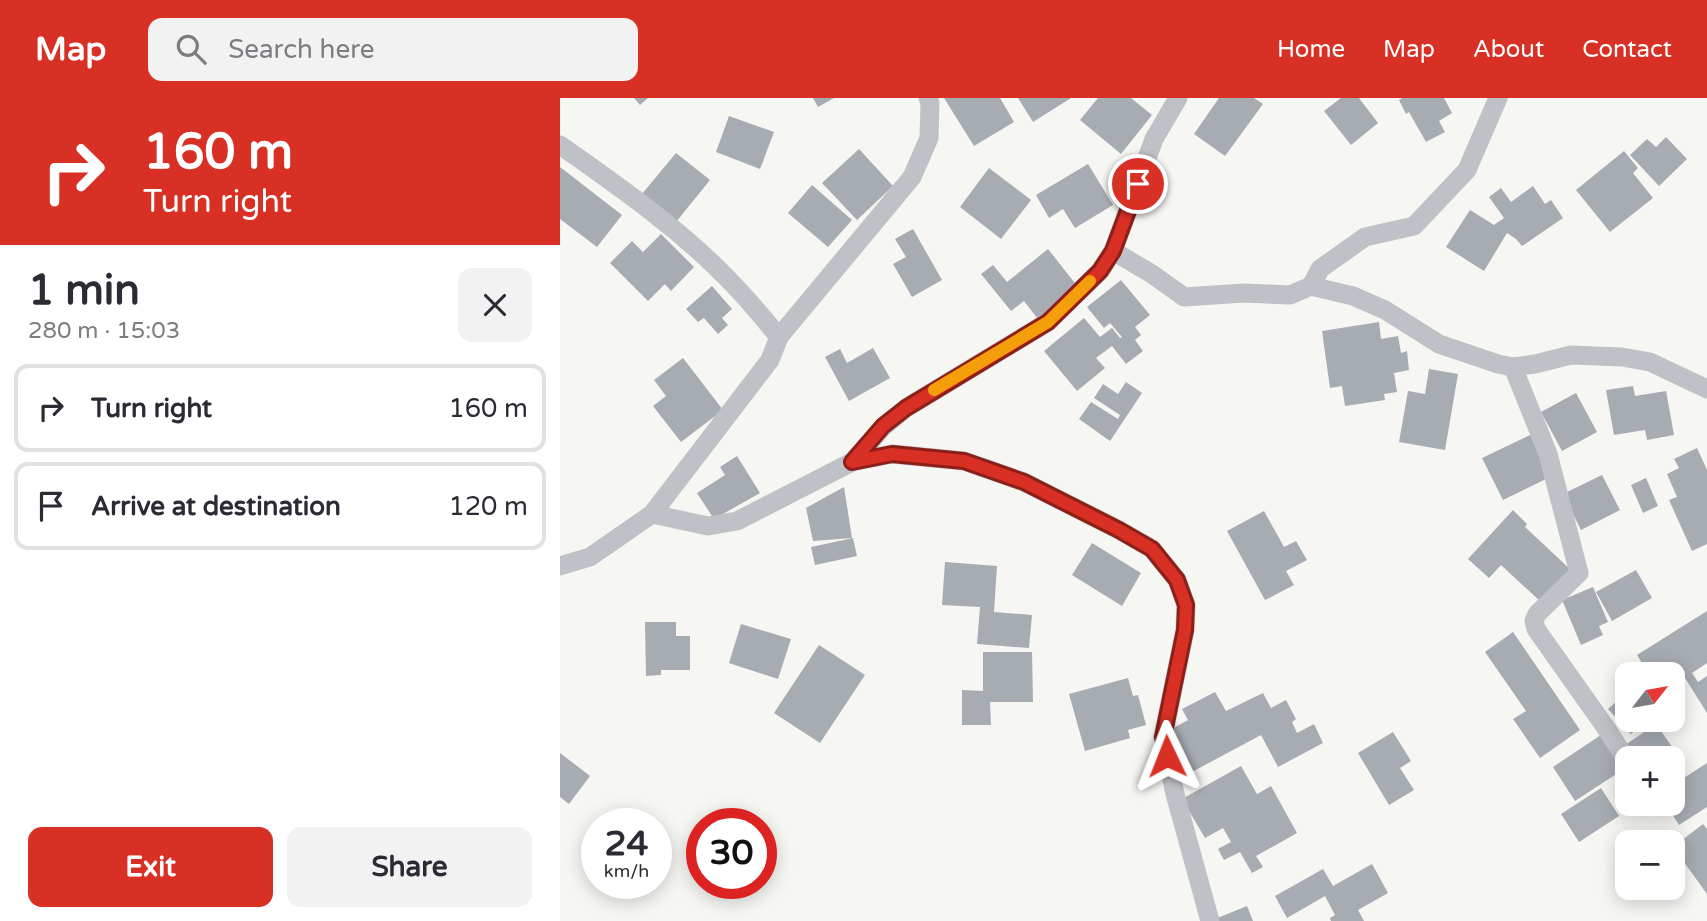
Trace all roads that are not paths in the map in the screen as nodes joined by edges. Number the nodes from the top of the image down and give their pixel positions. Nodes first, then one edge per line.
1 (928, 98) edge
2 (1178, 98) edge
3 (1498, 98) edge
4 (560, 145) edge
5 (1113, 251) junction
6 (1311, 286) junction
7 (779, 337) junction
8 (1513, 367) junction
9 (1707, 390) edge
10 (852, 462) junction
11 (652, 514) junction
12 (560, 566) edge
13 (1618, 746) edge
14 (1210, 921) edge

1 - 7 street
2 - 5 street
3 - 6 street
4 - 7 street
5 - 6 street
5 - 10 street
6 - 8 street
7 - 11 street
8 - 9 street
8 - 13 street
10 - 11 street
10 - 14 street
11 - 12 street

